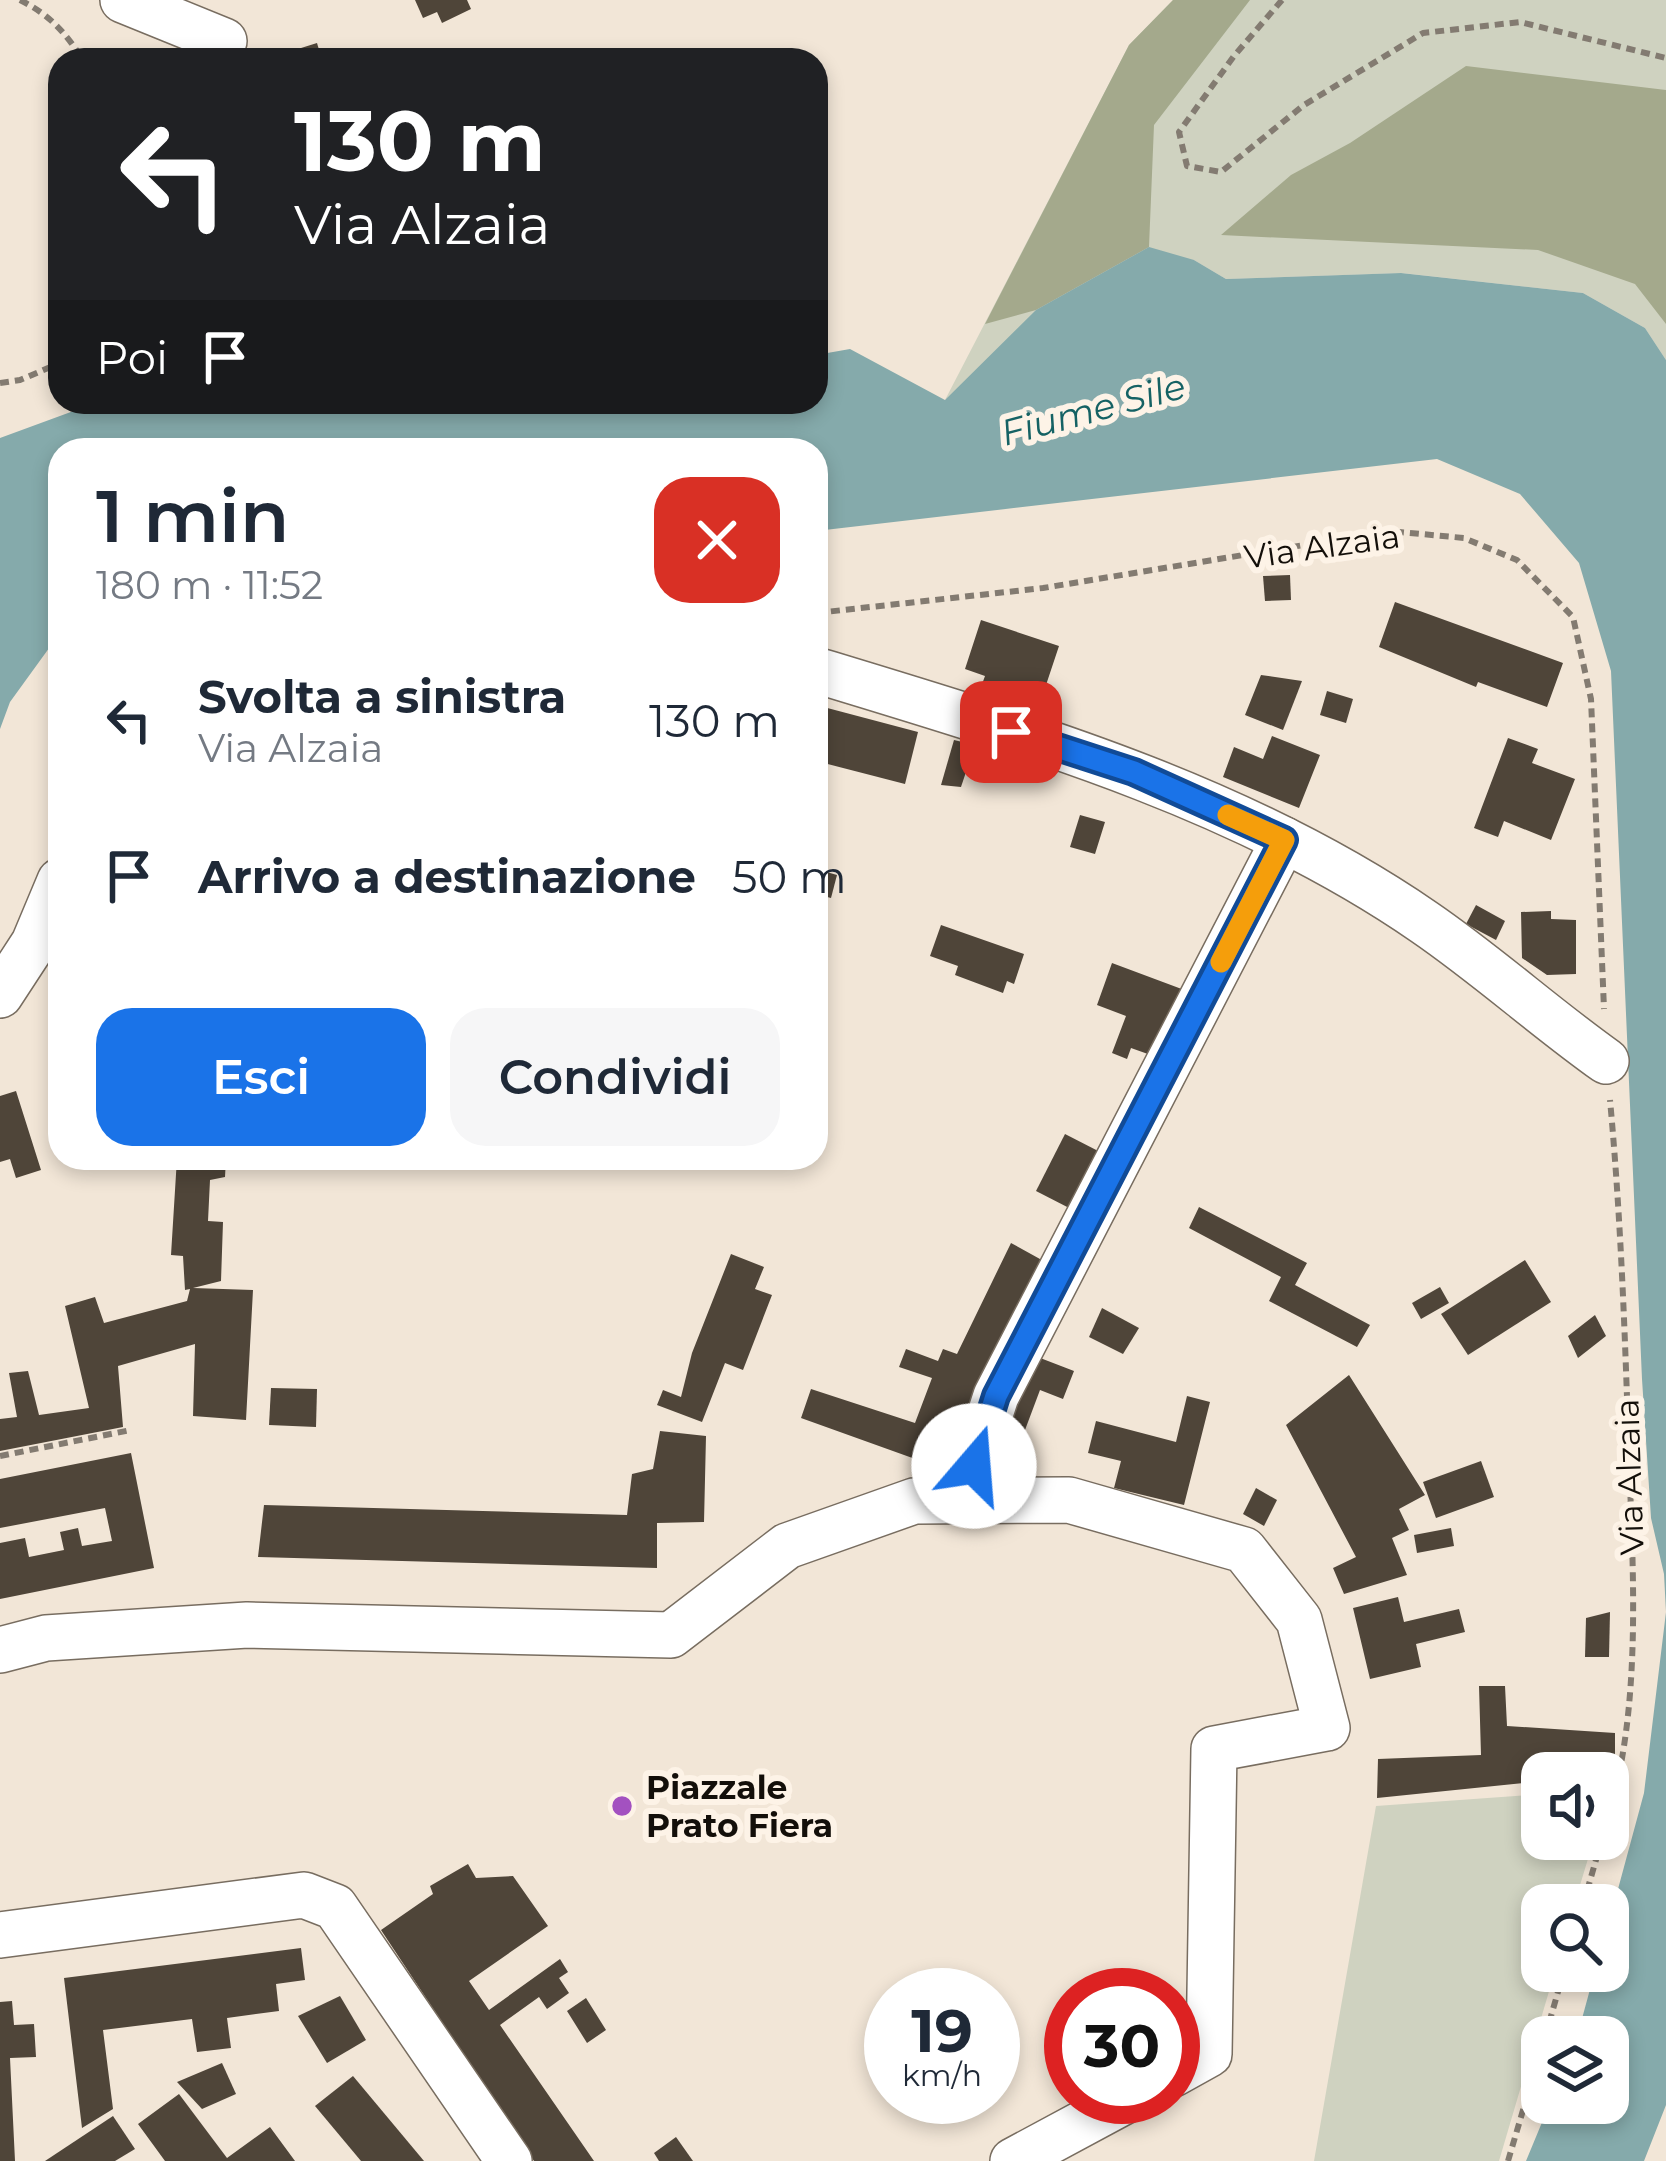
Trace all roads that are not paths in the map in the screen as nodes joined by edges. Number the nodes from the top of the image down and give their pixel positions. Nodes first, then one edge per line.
1 (123, 0) edge
2 (224, 41) dead end
3 (828, 674) edge
4 (1284, 840) junction
5 (48, 910) edge
6 (0, 995) edge
7 (1606, 1061) road end
8 (962, 1500) junction
9 (0, 1650) edge
10 (0, 1935) edge
11 (1200, 2059) edge
12 (1081, 2124) edge
13 (508, 2161) edge
14 (1012, 2161) edge

1 - 2 street
3 - 4 street
4 - 7 street
4 - 8 street
5 - 6 street
8 - 9 street
8 - 11 street
10 - 13 street
12 - 14 street

